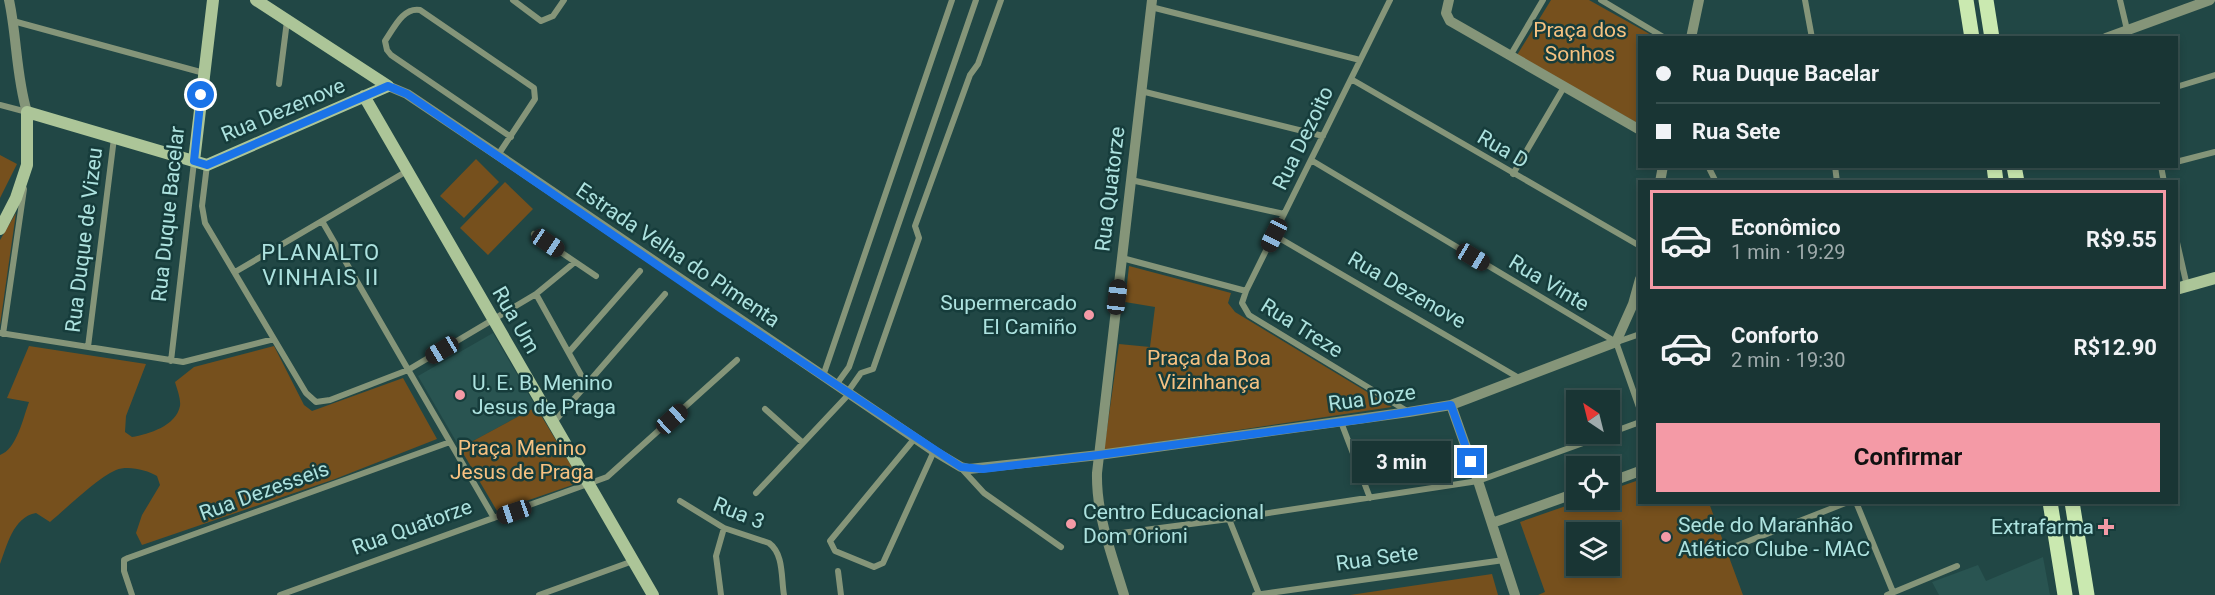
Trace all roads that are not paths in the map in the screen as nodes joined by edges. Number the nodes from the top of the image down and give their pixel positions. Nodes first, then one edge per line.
1 (9, 0) edge
2 (213, 0) edge
3 (256, 0) edge
4 (513, 0) edge
5 (564, 0) edge
6 (952, 0) edge
7 (976, 0) edge
8 (1001, 0) edge
9 (1390, 0) edge
10 (1449, 0) edge
11 (1543, 0) edge
12 (1601, 0) edge
13 (1699, 0) edge
14 (1805, 0) edge
15 (1966, 0) edge
16 (1986, 0) edge
17 (2120, 0) edge
18 (2203, 1) edge
19 (1151, 3) edge
20 (14, 21) junction
21 (287, 21) junction
22 (2119, 35) edge
23 (1662, 36) edge
24 (1690, 36) edge
25 (1812, 36) edge
26 (1972, 36) edge
27 (1992, 36) edge
28 (1509, 56) junction
29 (1360, 60) junction
30 (204, 73) junction
31 (2215, 75) edge
32 (1351, 79) junction
33 (279, 84) dead end
34 (388, 86) junction
35 (2178, 86) edge
36 (1564, 87) junction
37 (1141, 91) junction
38 (364, 96) junction
39 (0, 105) edge
40 (27, 112) junction
41 (1638, 129) edge
42 (1323, 136) junction
43 (114, 137) junction
44 (511, 137) junction
45 (2215, 152) edge
46 (498, 155) junction
47 (1311, 160) junction
48 (194, 161) junction
49 (2178, 161) edge
50 (27, 165) junction
51 (207, 165) junction
52 (407, 171) junction
53 (1513, 174) junction
54 (1131, 180) junction
55 (1284, 214) junction
56 (322, 221) junction
57 (0, 229) edge
58 (534, 234) dead end
59 (1274, 235) junction
60 (1638, 245) edge
61 (2178, 255) edge
62 (1122, 258) junction
63 (575, 262) junction
64 (640, 271) dead end
65 (235, 272) junction
66 (596, 276) dead end
67 (2215, 278) edge
68 (1638, 286) edge
69 (2182, 288) edge
70 (1246, 291) junction
71 (536, 294) junction
72 (665, 294) dead end
73 (493, 319) junction
74 (2, 333) edge
75 (1638, 335) edge
76 (274, 339) junction
77 (1616, 342) junction
78 (88, 347) junction
79 (569, 352) junction
80 (737, 360) dead end
81 (171, 361) junction
82 (408, 370) junction
83 (581, 375) dead end
84 (823, 376) junction
85 (1520, 379) junction
86 (836, 386) junction
87 (848, 393) junction
88 (1638, 404) edge
89 (1451, 405) junction
90 (765, 409) dead end
91 (1409, 412) junction
92 (554, 422) junction
93 (1341, 422) junction
94 (1638, 423) edge
95 (1620, 429) edge
96 (915, 438) junction
97 (450, 442) junction
98 (803, 443) junction
99 (1579, 444) edge
100 (934, 451) junction
101 (1099, 455) junction
102 (961, 467) junction
103 (1638, 472) edge
104 (1620, 478) edge
105 (1478, 481) junction
106 (590, 484) junction
107 (756, 493) dead end
108 (1566, 497) edge
109 (1370, 498) junction
110 (680, 501) dead end
111 (1843, 504) edge
112 (1857, 504) edge
113 (2050, 504) edge
114 (2072, 504) edge
115 (494, 518) junction
116 (1229, 519) junction
117 (1492, 523) junction
118 (724, 528) junction
119 (1106, 535) junction
120 (1736, 546) dead end
121 (1061, 547) dead end
122 (1504, 560) junction
123 (634, 561) junction
124 (1957, 566) dead end
125 (838, 571) dead end
126 (301, 588) junction
127 (1890, 594) edge
128 (132, 595) edge
129 (280, 595) edge
130 (304, 595) edge
131 (539, 595) edge
132 (653, 595) edge
133 (721, 595) edge
134 (784, 595) edge
135 (841, 595) edge
136 (1124, 595) edge
137 (1257, 595) edge
138 (1515, 595) edge
139 (2065, 595) edge
140 (2087, 595) edge

1 - 20 street
2 - 30 main road, Rua Duque Bacelar
3 - 21 main road, Estrada Velha do Pimenta
4 - 5 street
6 - 84 street
7 - 86 street
8 - 87 street
9 - 29 street, Rua Dezoito
10 - 28 street
11 - 28 street
12 - 23 street
13 - 24 street
14 - 25 street
15 - 26 main road
16 - 27 main road
17 - 22 street
18 - 22 street
19 - 29 street
19 - 37 street, Rua Quatorze
20 - 30 street
20 - 40 street
21 - 33 street
21 - 34 main road, Estrada Velha do Pimenta
28 - 36 street
29 - 32 street, Rua Dezoito
30 - 48 main road, Rua Duque Bacelar
31 - 35 street
32 - 42 street, Rua Dezoito
32 - 53 street, Rua D
34 - 38 main road, Rua Dezenove
34 - 46 street, Estrada Velha do Pimenta
36 - 41 street
36 - 53 street
37 - 42 street
37 - 54 street, Rua Quatorze
38 - 51 main road, Rua Dezenove
38 - 52 main road, Rua Um
39 - 40 street
40 - 43 main road, Rua Dezenove
40 - 50 main road
42 - 47 street, Rua Dezoito
43 - 48 main road, Rua Dezenove
43 - 78 street, Rua Duque de Vizeu
44 - 44 street
44 - 46 street
45 - 49 street
46 - 84 street, Estrada Velha do Pimenta
47 - 55 street, Rua Dezoito
47 - 77 street, Rua Vinte
48 - 51 main road, Rua Dezenove
48 - 81 street, Rua Duque Bacelar
50 - 57 main road
50 - 74 street
51 - 65 street
52 - 56 street
52 - 73 main road, Rua Um
53 - 60 street, Rua D
54 - 55 street
54 - 62 street, Rua Quatorze
55 - 59 street, Rua Dezoito
56 - 65 street
56 - 82 street
58 - 63 street
59 - 70 street, Rua Dezoito
59 - 85 street, Rua Dezenove
61 - 69 street
62 - 70 street, Rua Treze
62 - 101 street, Rua Quatorze
63 - 66 street
63 - 71 street
64 - 79 street
65 - 76 street
67 - 69 main road
68 - 77 street
70 - 91 street, Rua Treze
71 - 73 street
71 - 79 street
72 - 92 street
73 - 82 street
73 - 92 main road, Rua Um
74 - 78 street
75 - 77 street, Rua Doze
76 - 81 street
76 - 82 street
77 - 85 street, Rua Doze
77 - 88 street
78 - 81 street
79 - 83 street
80 - 106 street, Rua Quatorze
82 - 97 street
84 - 86 street, Estrada Velha do Pimenta
85 - 89 street, Rua Doze
86 - 87 street, Estrada Velha do Pimenta
87 - 96 street, Estrada Velha do Pimenta
87 - 98 street
89 - 91 street, Rua Doze
89 - 105 street
90 - 98 street
91 - 93 street, Rua Doze
92 - 106 main road, Rua Um
93 - 101 street, Rua Doze
93 - 109 street
94 - 95 street
96 - 100 street, Estrada Velha do Pimenta
96 - 100 street
97 - 115 street
97 - 128 street, Rua Dezesseis
98 - 107 street
99 - 105 street
100 - 102 street, Estrada Velha do Pimenta
101 - 102 street, Estrada Velha do Pimenta
101 - 119 street
102 - 121 street
103 - 104 street
105 - 109 street
105 - 117 street
106 - 115 street, Rua Quatorze
106 - 123 main road, Rua Um
108 - 117 street
109 - 116 street
110 - 118 street, Rua 3
111 - 120 street
112 - 127 street
113 - 139 main road
114 - 140 main road
115 - 126 street, Rua Quatorze
116 - 119 street
116 - 137 street
117 - 122 street
118 - 133 street
118 - 134 street, Rua 3
119 - 136 street
122 - 137 street, Rua Sete
122 - 138 street
123 - 131 street
123 - 132 main road, Rua Um
124 - 127 street
125 - 135 street
126 - 129 street, Rua Quatorze
126 - 130 street

